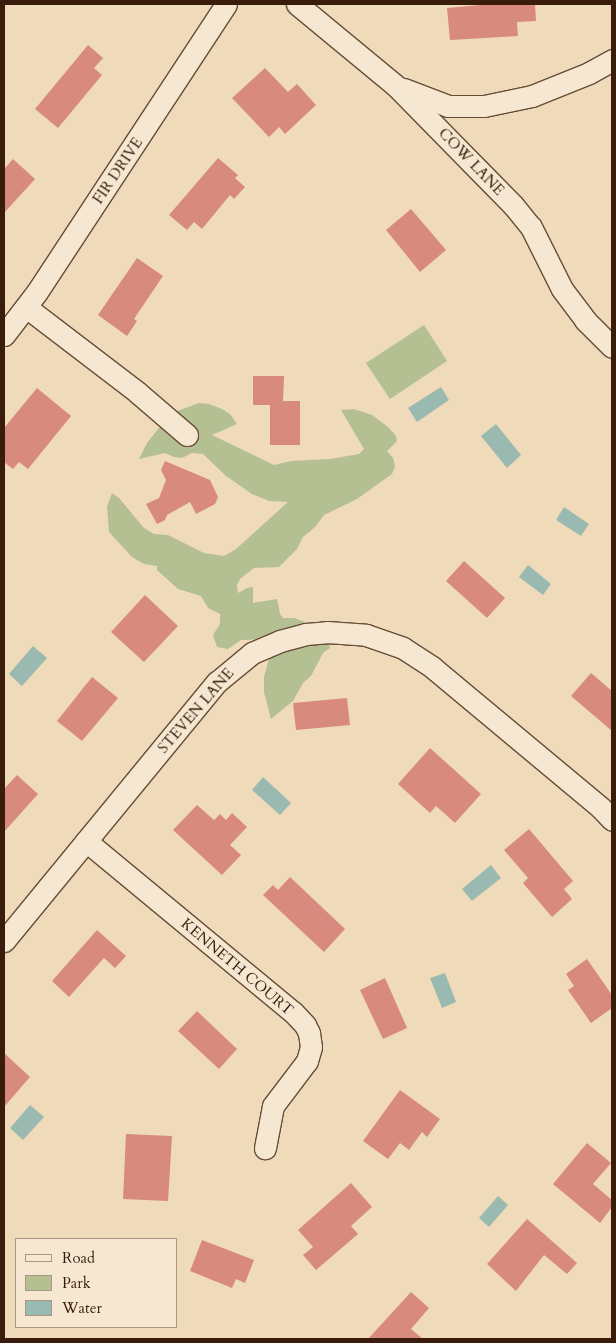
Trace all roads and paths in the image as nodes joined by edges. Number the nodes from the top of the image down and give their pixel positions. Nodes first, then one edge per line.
1 (226, 4) edge
2 (297, 4) edge
3 (612, 60) edge
4 (396, 86) junction
5 (26, 307) junction
6 (4, 335) edge
7 (612, 347) edge
8 (187, 435) dead end
9 (612, 820) edge
10 (86, 841) junction
11 (4, 941) edge
12 (265, 1148) dead end

1 - 5 street, FIR DRIVE
2 - 4 street, COW LANE
3 - 4 street
4 - 7 street, COW LANE
5 - 6 street, FIR DRIVE
5 - 8 street
9 - 10 street, STEVEN LANE
10 - 11 street, STEVEN LANE
10 - 12 street, KENNETH COURT

